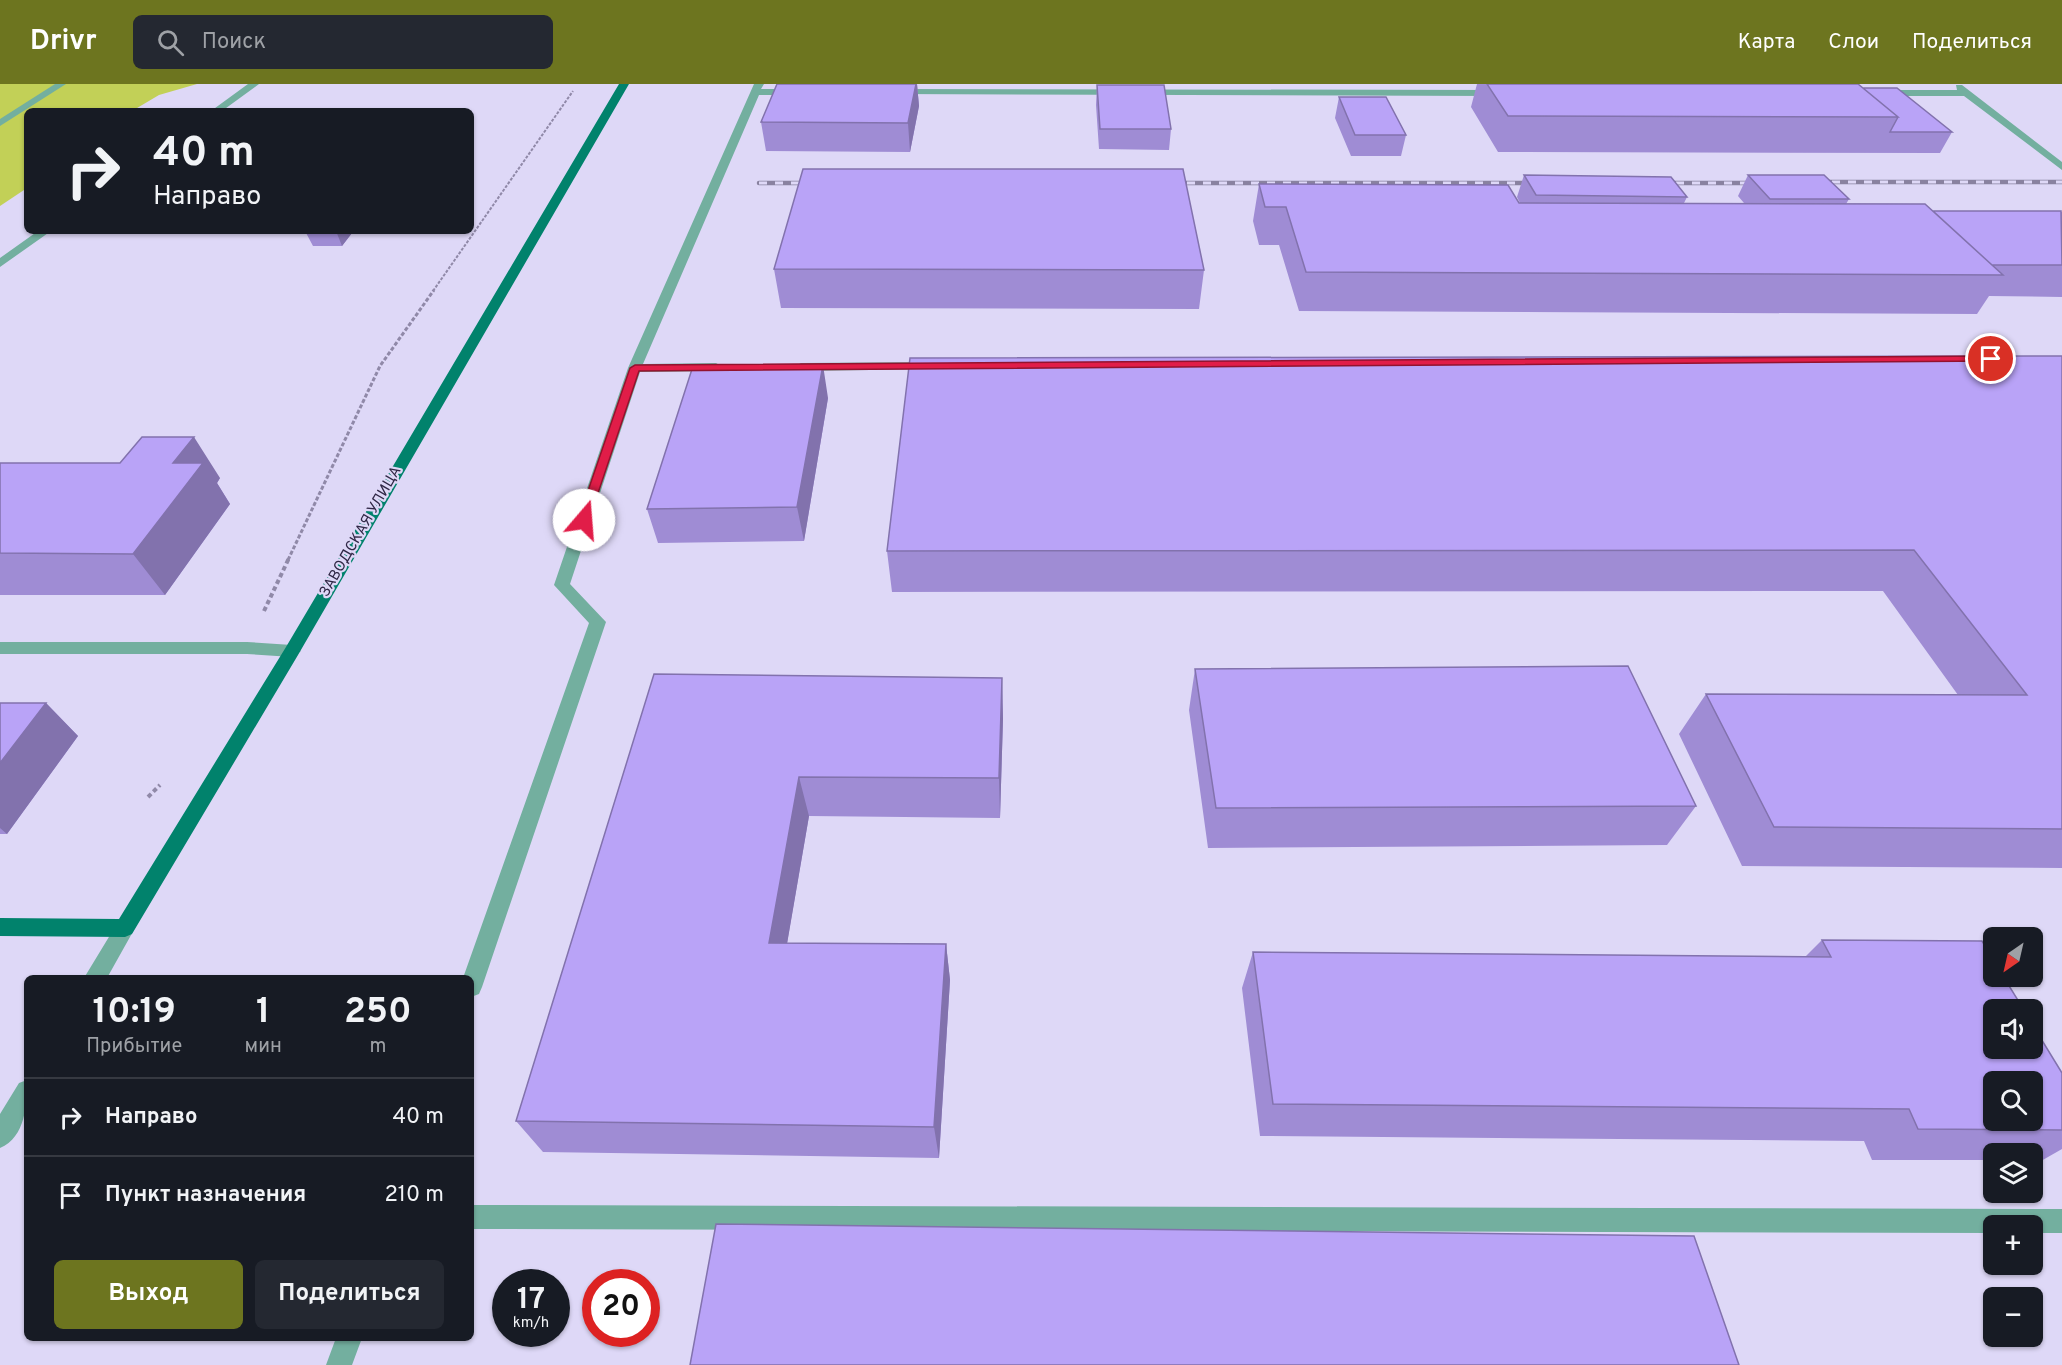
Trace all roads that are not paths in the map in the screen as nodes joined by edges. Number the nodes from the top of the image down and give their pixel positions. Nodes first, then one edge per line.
1 (61, 84) edge
2 (254, 84) edge
3 (624, 84) edge
4 (1955, 84) edge
5 (758, 88) edge
6 (804, 92) edge
7 (888, 92) edge
8 (1511, 93) edge
9 (1871, 93) edge
10 (1967, 93) junction
11 (220, 108) edge
12 (0, 123) edge
13 (2062, 167) edge
14 (41, 234) edge
15 (0, 263) edge
16 (946, 366) edge
17 (731, 367) edge
18 (791, 367) edge
19 (635, 368) junction
20 (0, 648) edge
21 (292, 651) junction
22 (0, 927) edge
23 (125, 928) junction
24 (97, 975) edge
25 (474, 978) edge
26 (24, 1096) edge
27 (0, 1136) edge
28 (474, 1217) edge
29 (2062, 1221) edge
30 (348, 1341) edge
31 (339, 1365) edge

1 - 12 street
2 - 11 street
3 - 21 main road, ЗАВОДСКАЯ УЛИЦА
4 - 10 street
5 - 6 street
5 - 19 street
7 - 8 street
9 - 10 street
10 - 13 street
14 - 15 street
16 - 18 street
17 - 19 street
19 - 25 street
20 - 21 street
21 - 23 main road, ЗАВОДСКАЯ УЛИЦА
22 - 23 main road
23 - 24 street, ЗАВОДСКАЯ УЛИЦА
26 - 27 street
28 - 29 street
30 - 31 street

